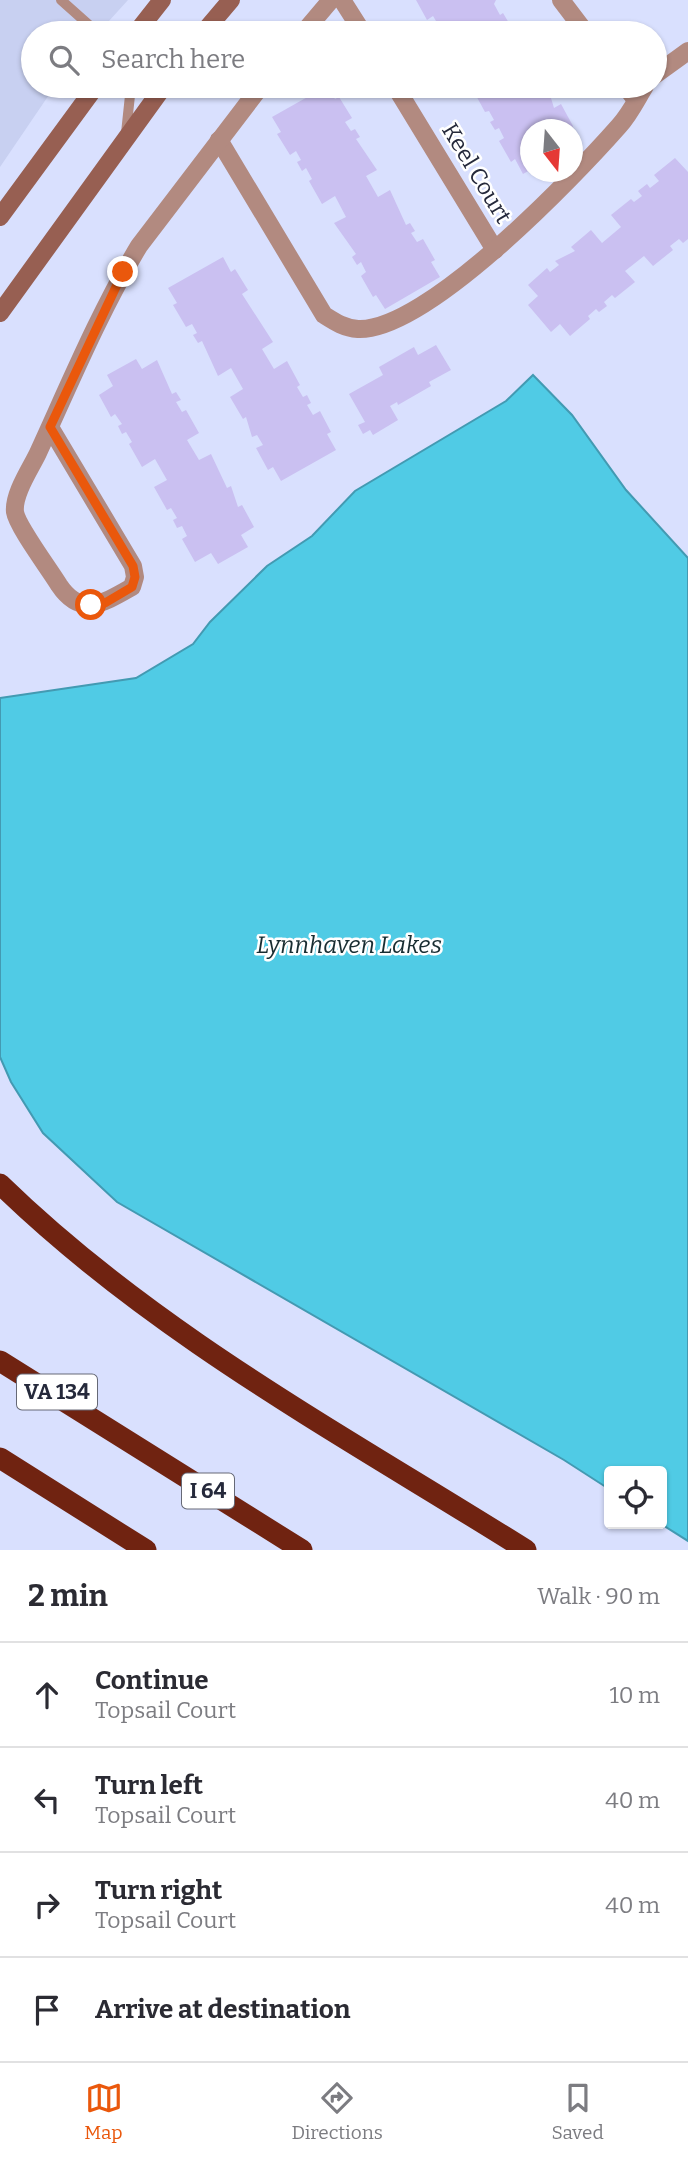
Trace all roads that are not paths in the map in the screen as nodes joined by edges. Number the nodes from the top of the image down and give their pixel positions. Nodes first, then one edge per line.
1 (61, 0) edge
2 (162, 0) edge
3 (231, 0) edge
4 (331, 0) edge
5 (342, 0) edge
6 (561, 0) edge
7 (85, 21) edge
8 (145, 21) edge
9 (213, 21) edge
10 (313, 21) edge
11 (355, 21) edge
12 (577, 21) edge
13 (688, 51) edge
14 (667, 66) edge
15 (87, 98) edge
16 (130, 98) edge
17 (154, 98) edge
18 (252, 98) edge
19 (402, 98) edge
20 (632, 98) edge
21 (126, 136) junction
22 (219, 140) junction
23 (0, 217) edge
24 (495, 250) junction
25 (0, 313) edge
26 (50, 427) junction
27 (0, 1184) edge
28 (0, 1353) edge
29 (0, 1361) edge
30 (114, 1432) junction
31 (6, 1462) edge
32 (146, 1550) edge
33 (302, 1550) edge
34 (526, 1550) edge

1 - 7 lane
2 - 8 main road
3 - 9 main road
4 - 10 street
5 - 11 street
6 - 12 street
13 - 14 street
15 - 23 main road
16 - 21 lane
17 - 21 main road
18 - 22 street
19 - 24 street, Keel Court
20 - 24 street
21 - 25 main road
22 - 24 street
22 - 26 street
26 - 26 street
27 - 34 highway
28 - 30 highway, VA 134
29 - 30 highway, I 64
30 - 33 highway, I 64
31 - 32 highway

